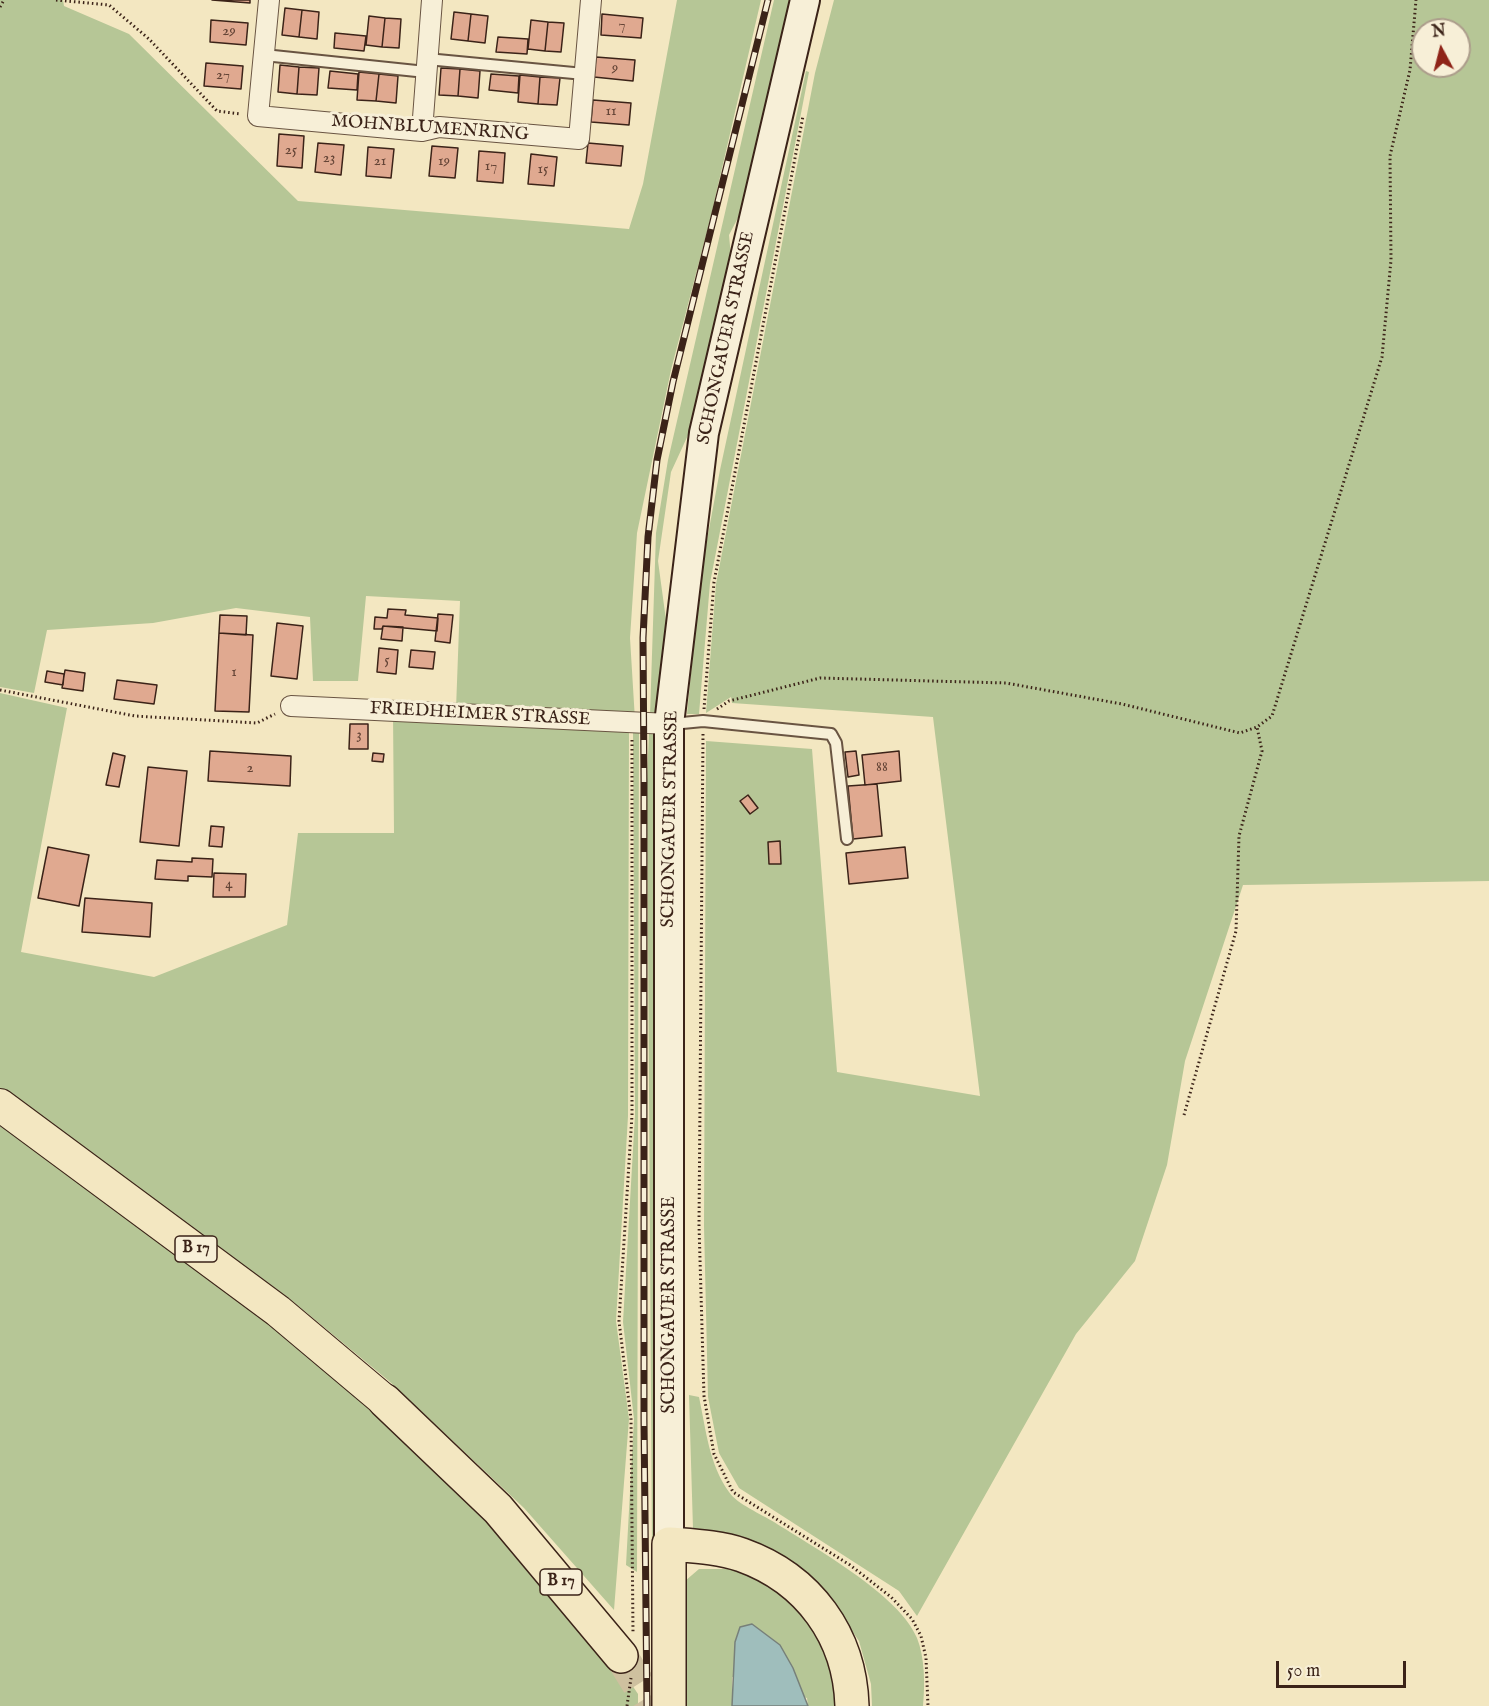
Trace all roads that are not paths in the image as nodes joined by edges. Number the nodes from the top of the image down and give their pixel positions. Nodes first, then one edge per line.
1 (269, 0) edge
2 (432, 0) edge
3 (591, 0) edge
4 (805, 0) edge
5 (264, 55) junction
6 (427, 65) junction
7 (584, 74) junction
8 (422, 131) junction
9 (291, 706) road end
10 (669, 724) junction
11 (847, 839) dead end
12 (0, 1105) edge
13 (385, 1401) joint
14 (669, 1544) junction
15 (628, 1658) tunnel mouth
16 (669, 1706) edge
17 (852, 1706) edge

1 - 5 street
2 - 6 street
3 - 7 street, MOHNBLUMENRING
4 - 10 main road, SCHONGAUER STRASSE
5 - 6 lane
5 - 8 street, MOHNBLUMENRING
6 - 7 lane
6 - 8 street
7 - 8 street, MOHNBLUMENRING
9 - 10 street, FRIEDHEIMER STRASSE
10 - 11 lane
10 - 14 main road, SCHONGAUER STRASSE
12 - 13 main road, B 17
13 - 15 highway, B 17
14 - 16 highway
14 - 17 highway

